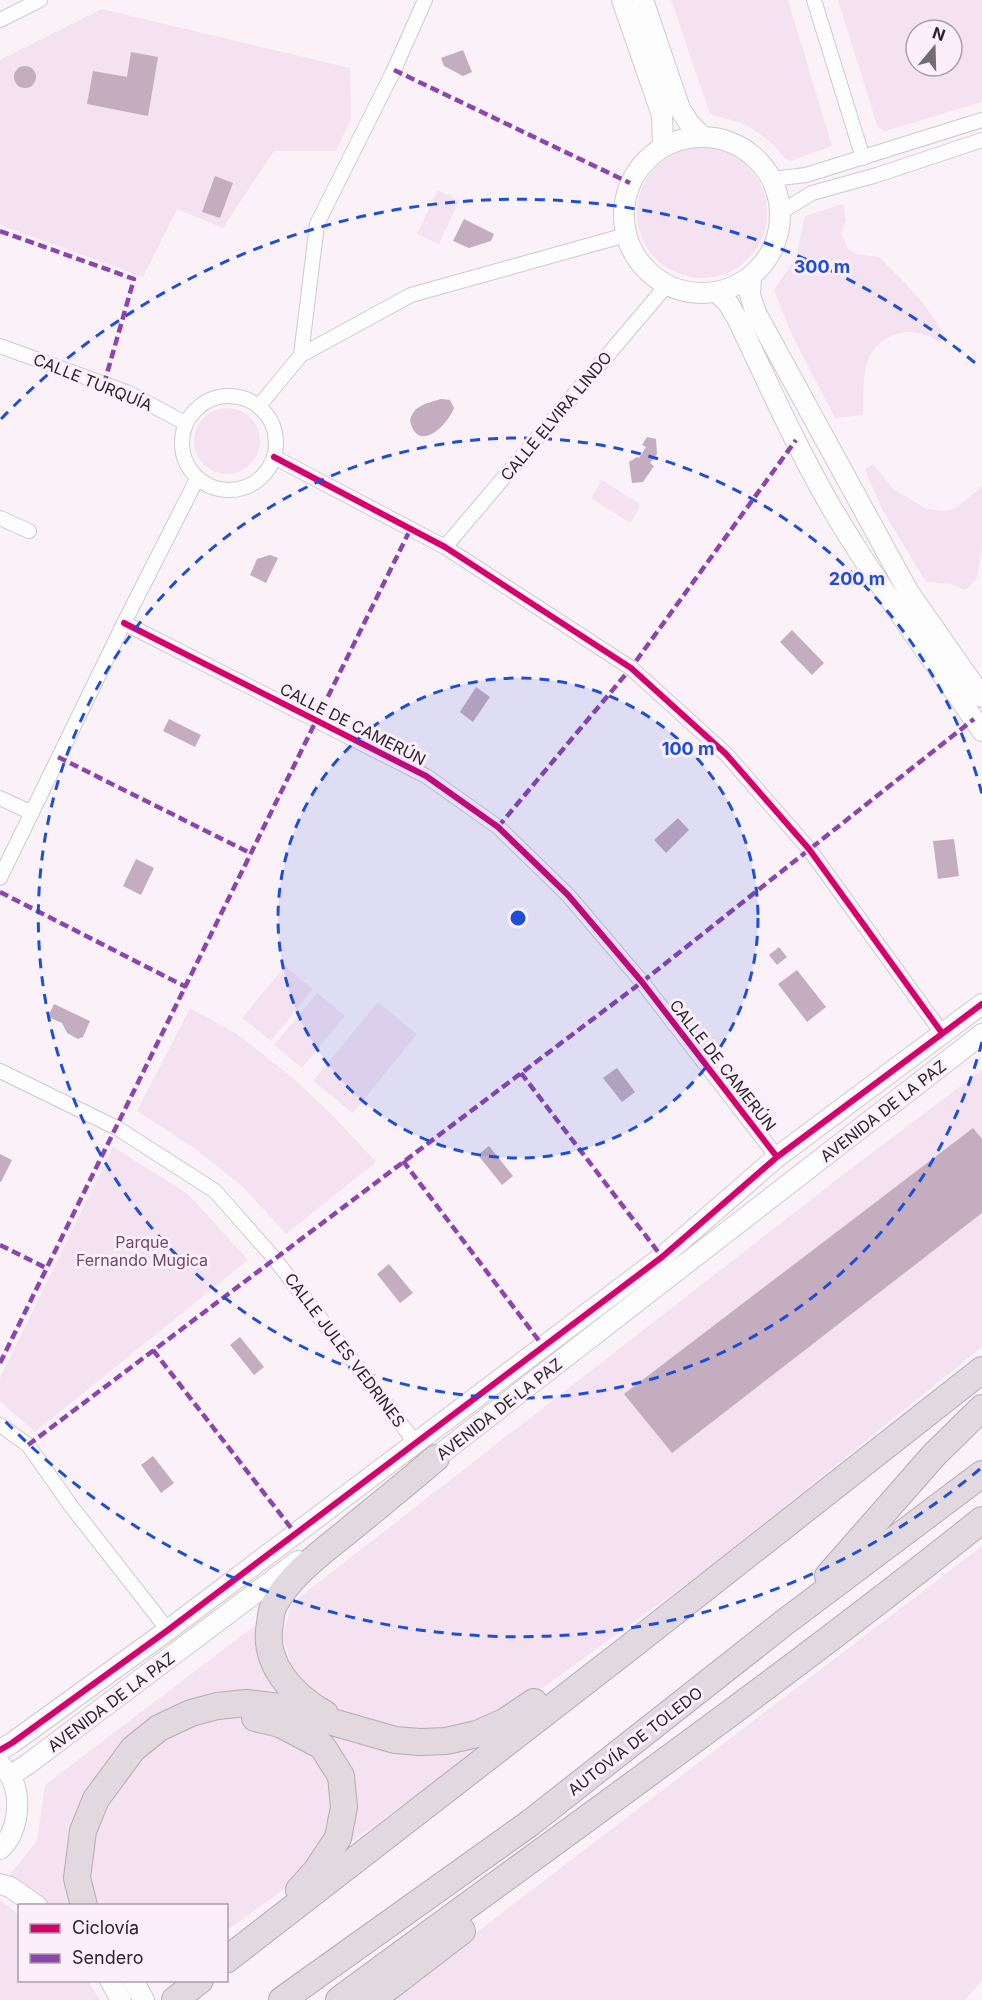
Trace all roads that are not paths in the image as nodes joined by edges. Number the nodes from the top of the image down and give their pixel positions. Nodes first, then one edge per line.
1 (40, 0) edge
2 (425, 0) edge
3 (622, 0) edge
4 (643, 0) edge
5 (814, 0) edge
6 (0, 20) edge
7 (982, 120) edge
8 (703, 137) junction
9 (982, 140) edge
10 (663, 147) junction
11 (863, 158) junction
12 (772, 179) junction
13 (781, 212) junction
14 (626, 235) junction
15 (751, 277) junction
16 (667, 285) junction
17 (717, 292) junction
18 (0, 346) edge
19 (301, 355) junction
20 (259, 406) junction
21 (185, 423) junction
22 (274, 457) junction
23 (197, 479) junction
24 (0, 518) edge
25 (29, 531) dead end
26 (445, 548) junction
27 (123, 623) junction
28 (982, 698) edge
29 (982, 731) edge
30 (0, 798) edge
31 (32, 813) junction
32 (0, 878) edge
33 (982, 1004) edge
34 (942, 1033) junction
35 (982, 1034) edge
36 (0, 1071) edge
37 (777, 1157) junction
38 (982, 1370) edge
39 (982, 1408) edge
40 (0, 1425) edge
41 (416, 1442) junction
42 (436, 1458) junction
43 (982, 1474) edge
44 (982, 1520) edge
45 (785, 1622) junction
46 (168, 1630) junction
47 (630, 1647) junction
48 (363, 1732) junction
49 (0, 1750) edge
50 (5, 1770) edge
51 (552, 1843) junction
52 (0, 1849) edge
53 (0, 1884) edge
54 (36, 1904) edge
55 (84, 1904) edge
56 (98, 1904) edge
57 (254, 1938) junction
58 (228, 1958) edge
59 (111, 1982) edge
60 (134, 1982) edge
61 (198, 1982) edge
62 (121, 2000) edge
63 (144, 2000) edge
64 (175, 2000) edge
65 (282, 2000) edge
66 (339, 2000) edge
67 (372, 2000) edge

1 - 6 street
2 - 19 street
3 - 10 street
4 - 8 street
5 - 11 street
7 - 11 street
8 - 10 street
8 - 12 street
9 - 13 street
10 - 14 street
11 - 12 street
12 - 13 street
13 - 15 street
14 - 16 street
14 - 19 street
15 - 17 street
15 - 28 street
16 - 17 street
16 - 26 street, CALLE ELVIRA LINDO
17 - 29 street
18 - 21 street, CALLE TURQUÍA
19 - 20 street
20 - 21 street
20 - 22 street
21 - 23 street
22 - 23 street
22 - 26 street
23 - 27 street
24 - 25 street
26 - 34 street
27 - 31 street
27 - 37 street, CALLE DE CAMERÚN
30 - 31 street
31 - 32 street
33 - 34 street
34 - 37 street
35 - 42 street, AVENIDA DE LA PAZ
36 - 41 street, CALLE JULES VEDRINES
37 - 41 street
38 - 47 highway
39 - 45 highway
40 - 46 street
41 - 46 street
42 - 48 highway
42 - 50 street, AVENIDA DE LA PAZ
43 - 45 highway, AUTOVÍA DE TOLEDO
44 - 51 highway, AUTOVÍA DE TOLEDO
45 - 65 highway, AUTOVÍA DE TOLEDO
46 - 49 street
47 - 48 highway
47 - 57 highway
48 - 55 highway
50 - 52 street
51 - 66 highway, AUTOVÍA DE TOLEDO
51 - 67 highway
53 - 54 street
56 - 57 highway
57 - 58 highway
59 - 62 street
60 - 63 street
61 - 64 highway

